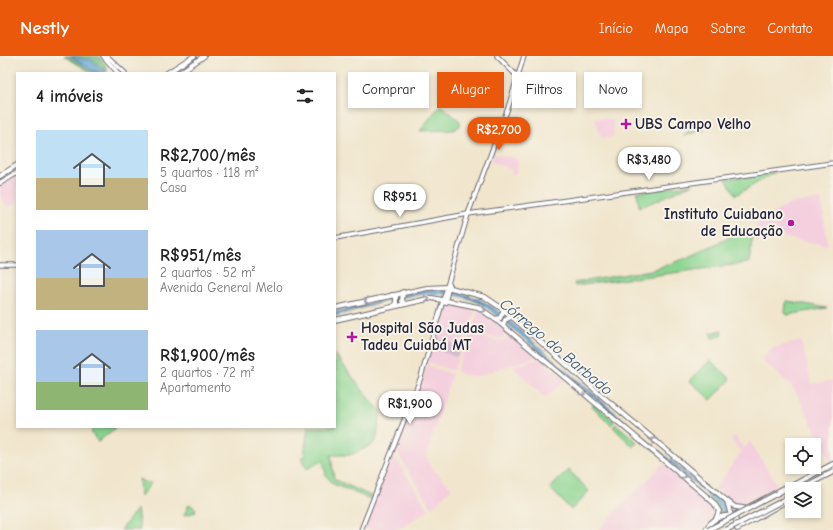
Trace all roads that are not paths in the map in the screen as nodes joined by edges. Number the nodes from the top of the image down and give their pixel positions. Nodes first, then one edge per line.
1 (103, 56) edge
2 (108, 56) edge
3 (194, 56) edge
4 (199, 56) edge
5 (204, 56) edge
6 (208, 56) edge
7 (497, 56) edge
8 (524, 56) edge
9 (117, 72) edge
10 (124, 72) edge
11 (169, 72) edge
12 (176, 72) edge
13 (180, 72) edge
14 (185, 72) edge
15 (513, 72) edge
16 (519, 72) edge
17 (512, 93) edge
18 (833, 163) edge
19 (16, 167) edge
20 (16, 174) edge
21 (0, 176) edge
22 (0, 184) edge
23 (468, 214) junction
24 (336, 238) edge
25 (0, 265) edge
26 (16, 265) edge
27 (448, 288) junction
28 (402, 293) junction
29 (394, 295) junction
30 (445, 298) junction
31 (403, 302) junction
32 (392, 307) junction
33 (336, 308) edge
34 (504, 312) junction
35 (498, 318) junction
36 (508, 318) junction
37 (336, 320) edge
38 (503, 325) junction
39 (833, 464) edge
40 (833, 472) edge
41 (800, 482) edge
42 (814, 482) edge
43 (711, 488) junction
44 (785, 488) edge
45 (785, 490) edge
46 (706, 494) junction
47 (785, 499) edge
48 (727, 501) junction
49 (785, 502) edge
50 (743, 508) junction
51 (730, 516) junction
52 (718, 518) junction
53 (706, 529) edge
54 (361, 530) edge
55 (726, 530) edge
56 (737, 530) edge

1 - 9 main road
2 - 10 main road
3 - 11 main road
4 - 12 main road
5 - 13 main road
6 - 14 main road
7 - 15 main road
8 - 16 main road
17 - 23 main road
18 - 23 main road
19 - 21 main road
20 - 22 main road
23 - 24 main road
23 - 27 main road
25 - 26 main road
27 - 28 main road
27 - 30 main road
27 - 34 main road
28 - 29 main road
28 - 31 main road
29 - 32 main road
29 -> 33 main road
31 -> 30 main road
30 -> 35 main road
30 - 54 main road
31 - 32 main road
32 - 37 main road
34 - 35 main road
34 - 36 main road
35 - 38 main road
36 - 38 main road
43 -> 36 main road
38 -> 46 main road
39 - 41 main road
40 - 42 main road
43 - 46 main road
43 - 48 main road
44 - 50 main road
45 - 53 main road, bridge
46 - 52 main road
47 - 55 main road, bridge
48 - 50 main road
48 - 51 main road
49 - 56 main road
50 - 51 main road
51 - 52 main road
51 - 56 main road
52 - 53 main road

